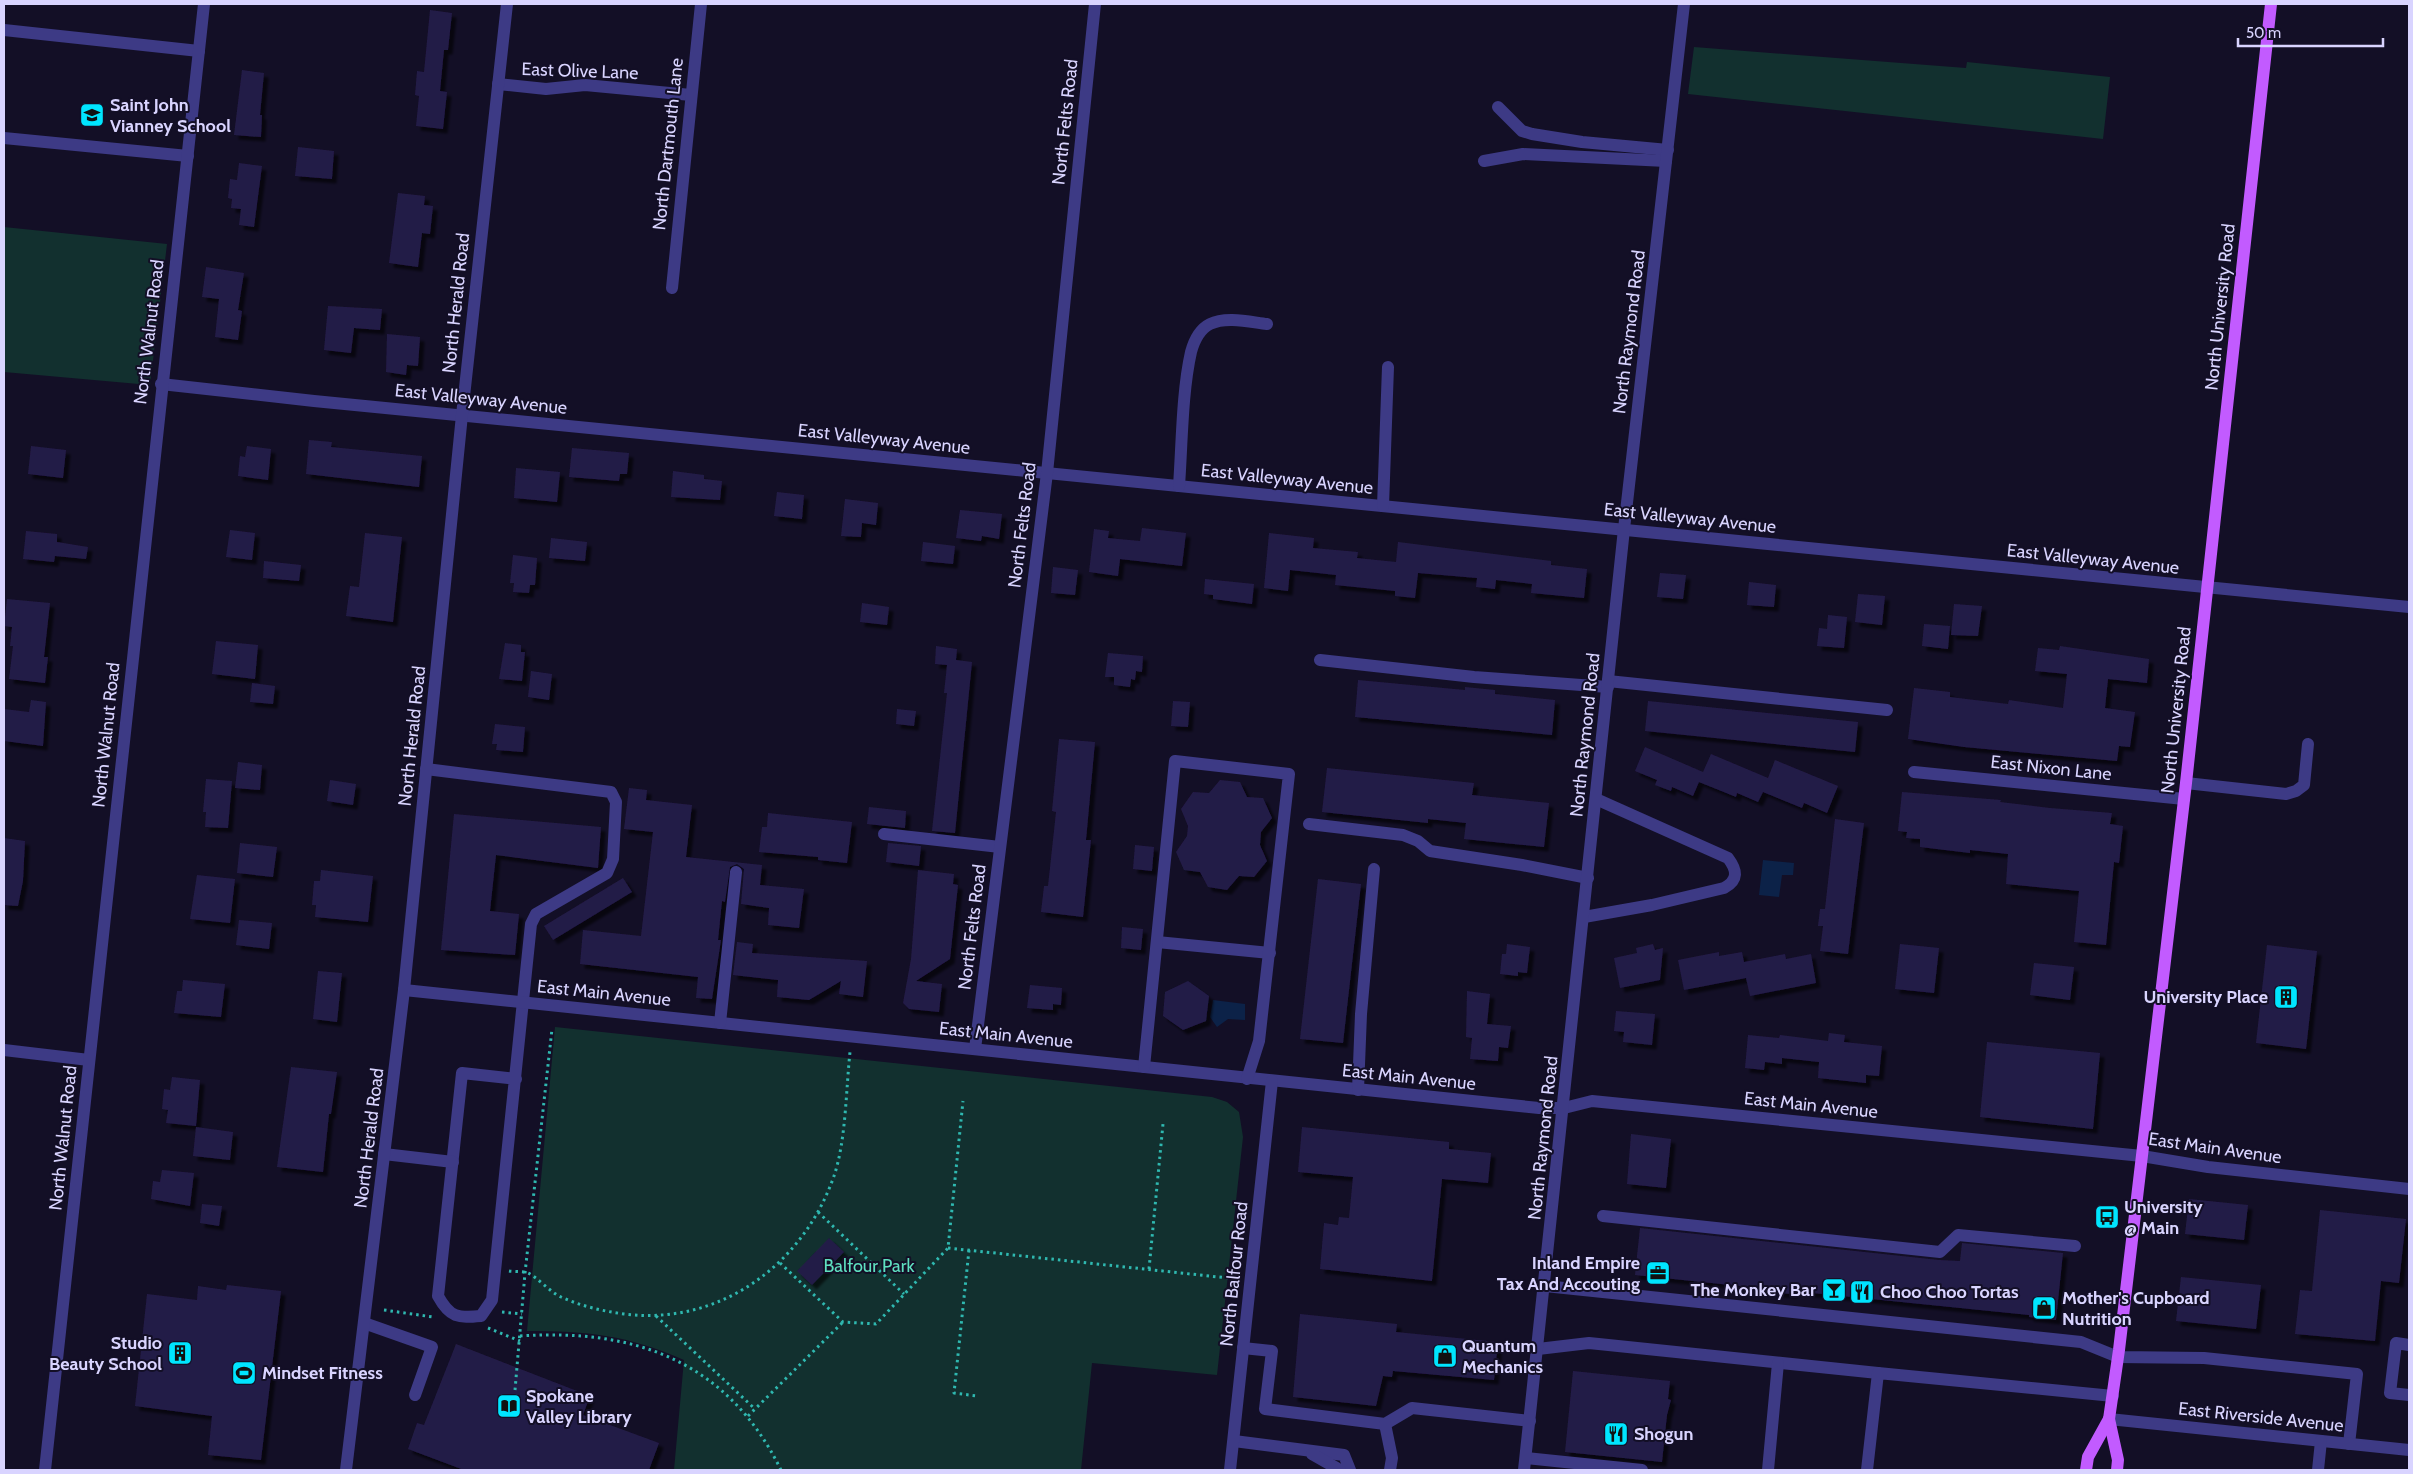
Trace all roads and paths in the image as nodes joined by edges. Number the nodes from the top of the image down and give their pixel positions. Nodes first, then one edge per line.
1 (204, 4) edge
2 (507, 4) edge
3 (701, 4) edge
4 (1095, 4) edge
5 (1684, 4) edge
6 (2271, 4) edge
7 (4, 30) edge
8 (199, 51) junction
9 (498, 84) junction
10 (690, 95) junction
11 (1498, 107) dead end
12 (4, 138) edge
13 (188, 156) junction
14 (1667, 156) junction
15 (1484, 161) dead end
16 (672, 288) dead end
17 (1267, 324) dead end
18 (1388, 367) dead end
19 (161, 384) junction
20 (462, 415) junction
21 (1047, 473) junction
22 (1179, 486) junction
23 (1382, 506) junction
24 (1624, 529) junction
25 (2206, 588) junction
26 (2409, 607) edge
27 (1320, 660) dead end
28 (1608, 684) junction
29 (1887, 710) dead end
30 (2308, 744) dead end
31 (426, 769) junction
32 (1914, 772) dead end
33 (2186, 783) junction
34 (1596, 799) junction
35 (2184, 799) junction
36 (1309, 824) dead end
37 (884, 834) dead end
38 (1000, 847) junction
39 (1374, 869) dead end
40 (736, 872) dead end
41 (1588, 878) junction
42 (1584, 917) junction
43 (1157, 942) junction
44 (1270, 953) junction
45 (404, 990) junction
46 (524, 1003) junction
47 (720, 1023) junction
48 (552, 1029) dead end
49 (852, 1036) junction
50 (975, 1049) junction
51 (4, 1050) edge
52 (89, 1060) junction
53 (1144, 1067) junction
54 (1247, 1078) junction
55 (516, 1079) junction
56 (1272, 1081) junction
57 (1358, 1090) junction
58 (963, 1101) dead end
59 (1564, 1108) junction
60 (1163, 1124) dead end
61 (384, 1154) junction
62 (2142, 1156) junction
63 (453, 1162) junction
64 (2409, 1189) edge
65 (818, 1212) junction
66 (1603, 1216) dead end
67 (2075, 1246) dead end
68 (948, 1248) junction
69 (969, 1250) junction
70 (780, 1263) junction
71 (496, 1269) junction
72 (1149, 1269) junction
73 (525, 1273) junction
74 (1228, 1278) dead end
75 (1545, 1286) junction
76 (904, 1294) junction
77 (384, 1310) dead end
78 (498, 1312) dead end
79 (522, 1314) junction
80 (481, 1316) junction
81 (655, 1316) junction
82 (433, 1318) dead end
83 (843, 1322) junction
84 (364, 1323) junction
85 (520, 1336) junction
86 (520, 1342) junction
87 (2409, 1345) edge
88 (1244, 1348) junction
89 (1538, 1349) junction
90 (2118, 1357) junction
91 (1778, 1363) junction
92 (1878, 1373) junction
93 (515, 1390) dead end
94 (414, 1395) dead end
95 (2409, 1395) edge
96 (977, 1396) dead end
97 (2113, 1396) junction
98 (756, 1409) junction
99 (748, 1416) junction
100 (2109, 1419) junction
101 (1530, 1421) junction
102 (1385, 1424) junction
103 (1234, 1441) junction
104 (2321, 1441) junction
105 (2349, 1444) junction
106 (1303, 1450) junction
107 (2409, 1450) edge
108 (1525, 1464) edge
109 (44, 1470) edge
110 (346, 1470) edge
111 (781, 1470) edge
112 (1230, 1470) edge
113 (1340, 1470) edge
114 (1350, 1470) edge
115 (1390, 1470) edge
116 (1642, 1470) edge
117 (1768, 1470) edge
118 (1867, 1470) edge
119 (2086, 1470) edge
120 (2117, 1470) edge
121 (2318, 1470) edge

1 - 8 street, North Walnut Road
2 - 9 street, North Herald Road
3 - 10 street, North Dartmouth Lane
4 - 21 street, North Felts Road
5 - 14 street, North Raymond Road
6 - 25 main road, North University Road
7 - 8 street
8 - 13 street, North Walnut Road
9 - 10 street, East Olive Lane
9 - 20 street, North Herald Road
10 - 16 street, North Dartmouth Lane
11 - 14 street
12 - 13 street
13 - 19 street, North Walnut Road
14 - 15 street
14 - 24 street, North Raymond Road
17 - 22 street
18 - 23 street
19 - 20 street, East Valleyway Avenue
19 - 52 street, North Walnut Road
20 - 21 street, East Valleyway Avenue
20 - 31 street, North Herald Road
21 - 22 street, East Valleyway Avenue
21 - 38 street, North Felts Road
22 - 23 street, East Valleyway Avenue
23 - 24 street, East Valleyway Avenue
24 - 25 street, East Valleyway Avenue
24 - 28 street, North Raymond Road
25 - 26 street, East Valleyway Avenue
25 - 33 main road, North University Road
27 - 28 street
28 - 29 street
28 - 34 street, North Raymond Road
30 - 33 street
31 - 45 street, North Herald Road
31 - 46 street
32 - 35 street, East Nixon Lane
33 - 35 main road, North University Road
34 - 41 street, North Raymond Road
34 - 42 street
35 - 62 main road, North University Road
36 - 41 street
37 - 38 street
38 - 50 street, North Felts Road
39 - 57 street
40 - 47 street
41 - 42 street, North Raymond Road
42 - 59 street, North Raymond Road
43 - 44 street
43 - 44 street
43 - 53 street
44 - 54 street
45 - 46 street, East Main Avenue
45 - 61 street, North Herald Road
46 - 47 street, East Main Avenue
46 - 55 street
47 - 49 street, East Main Avenue
48 - 73 path
49 - 50 street, East Main Avenue
49 - 65 path
50 - 53 street, East Main Avenue
51 - 52 street
52 - 109 street, North Walnut Road
53 - 54 street, East Main Avenue
54 - 56 street, East Main Avenue
55 - 63 street
55 - 71 street
56 - 57 street, East Main Avenue
56 - 88 street, North Balfour Road
57 - 59 street, East Main Avenue
58 - 68 path
59 - 62 street, East Main Avenue
59 - 75 street, North Raymond Road
60 - 72 path
61 - 63 street
61 - 84 street, North Herald Road
62 - 64 street, East Main Avenue
62 - 90 main road, North University Road
63 - 80 street
65 - 70 path
65 - 76 path
66 - 67 street
68 - 69 path
68 - 76 path
69 - 72 path
69 - 96 path
70 - 81 path
70 - 83 path
71 - 73 path
71 - 80 street
72 - 74 path
73 - 79 path
73 - 81 path
75 - 89 street, North Raymond Road
75 - 90 street
76 - 83 path
77 - 82 path
78 - 79 path
79 - 85 path
80 - 86 path
81 - 98 path
83 - 98 path
84 - 94 street
84 - 110 street, North Herald Road
85 - 86 path
85 - 99 path
86 - 93 path
87 - 95 street
88 - 102 street
88 - 103 street, North Balfour Road
89 - 91 street
89 - 101 street, North Raymond Road
90 - 97 main road, North University Road
90 - 105 street
91 - 92 street
91 - 117 street
92 - 97 street
92 - 118 street
97 - 100 main road, North University Road
98 - 99 path
99 - 111 path
100 - 104 street, East Riverside Avenue
100 - 119 main road, North University Road
100 - 120 main road, North University Road
101 - 102 street
101 - 108 street, North Raymond Road
102 - 115 street
103 - 106 street
103 - 112 street, North Balfour Road
104 - 105 street, East Riverside Avenue
104 - 121 street
105 - 107 street, East Riverside Avenue
106 - 113 street
106 - 114 street
108 - 116 street

